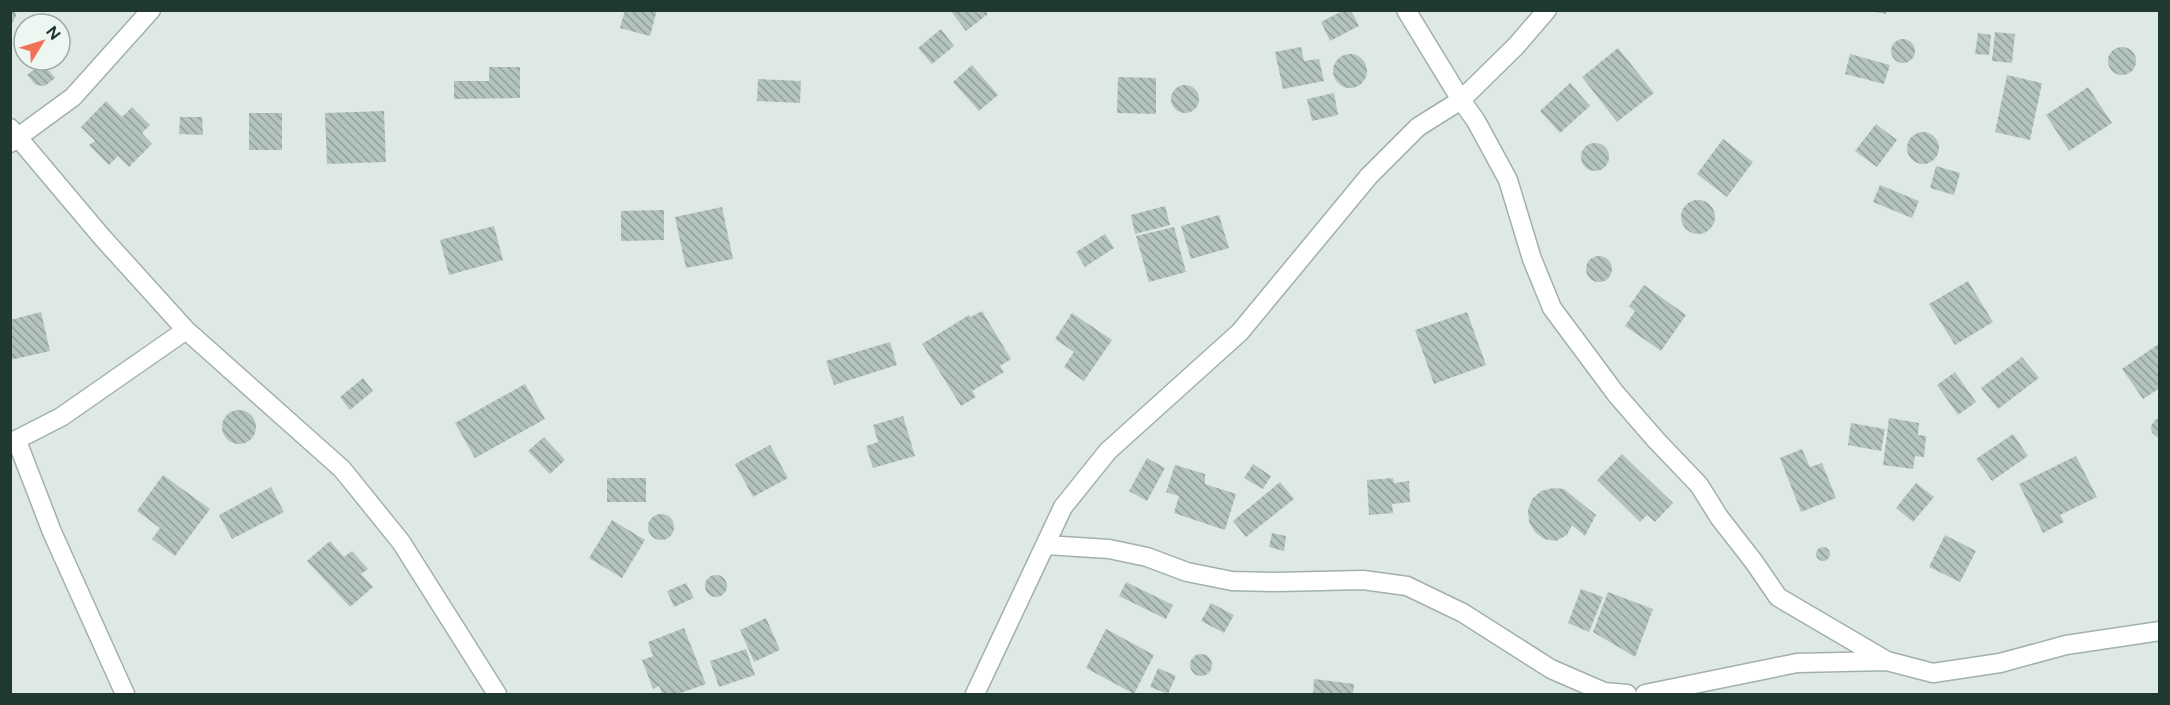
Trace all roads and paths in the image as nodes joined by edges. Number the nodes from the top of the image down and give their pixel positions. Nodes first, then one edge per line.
1 (151, 10) edge
2 (1406, 10) edge
3 (1547, 10) edge
4 (1461, 100) junction
5 (13, 137) edge
6 (186, 330) junction
7 (14, 442) edge
8 (1046, 545) junction
9 (2160, 631) edge
10 (1887, 660) junction
11 (125, 694) edge
12 (497, 694) edge
13 (975, 694) edge
14 (1627, 694) edge
15 (1646, 694) edge

1 - 5 street
2 - 4 street
3 - 4 street
4 - 8 street
4 - 10 street
5 - 6 street
6 - 7 street
6 - 12 street
7 - 11 street
8 - 13 street
8 - 14 street
9 - 10 street
10 - 15 street

